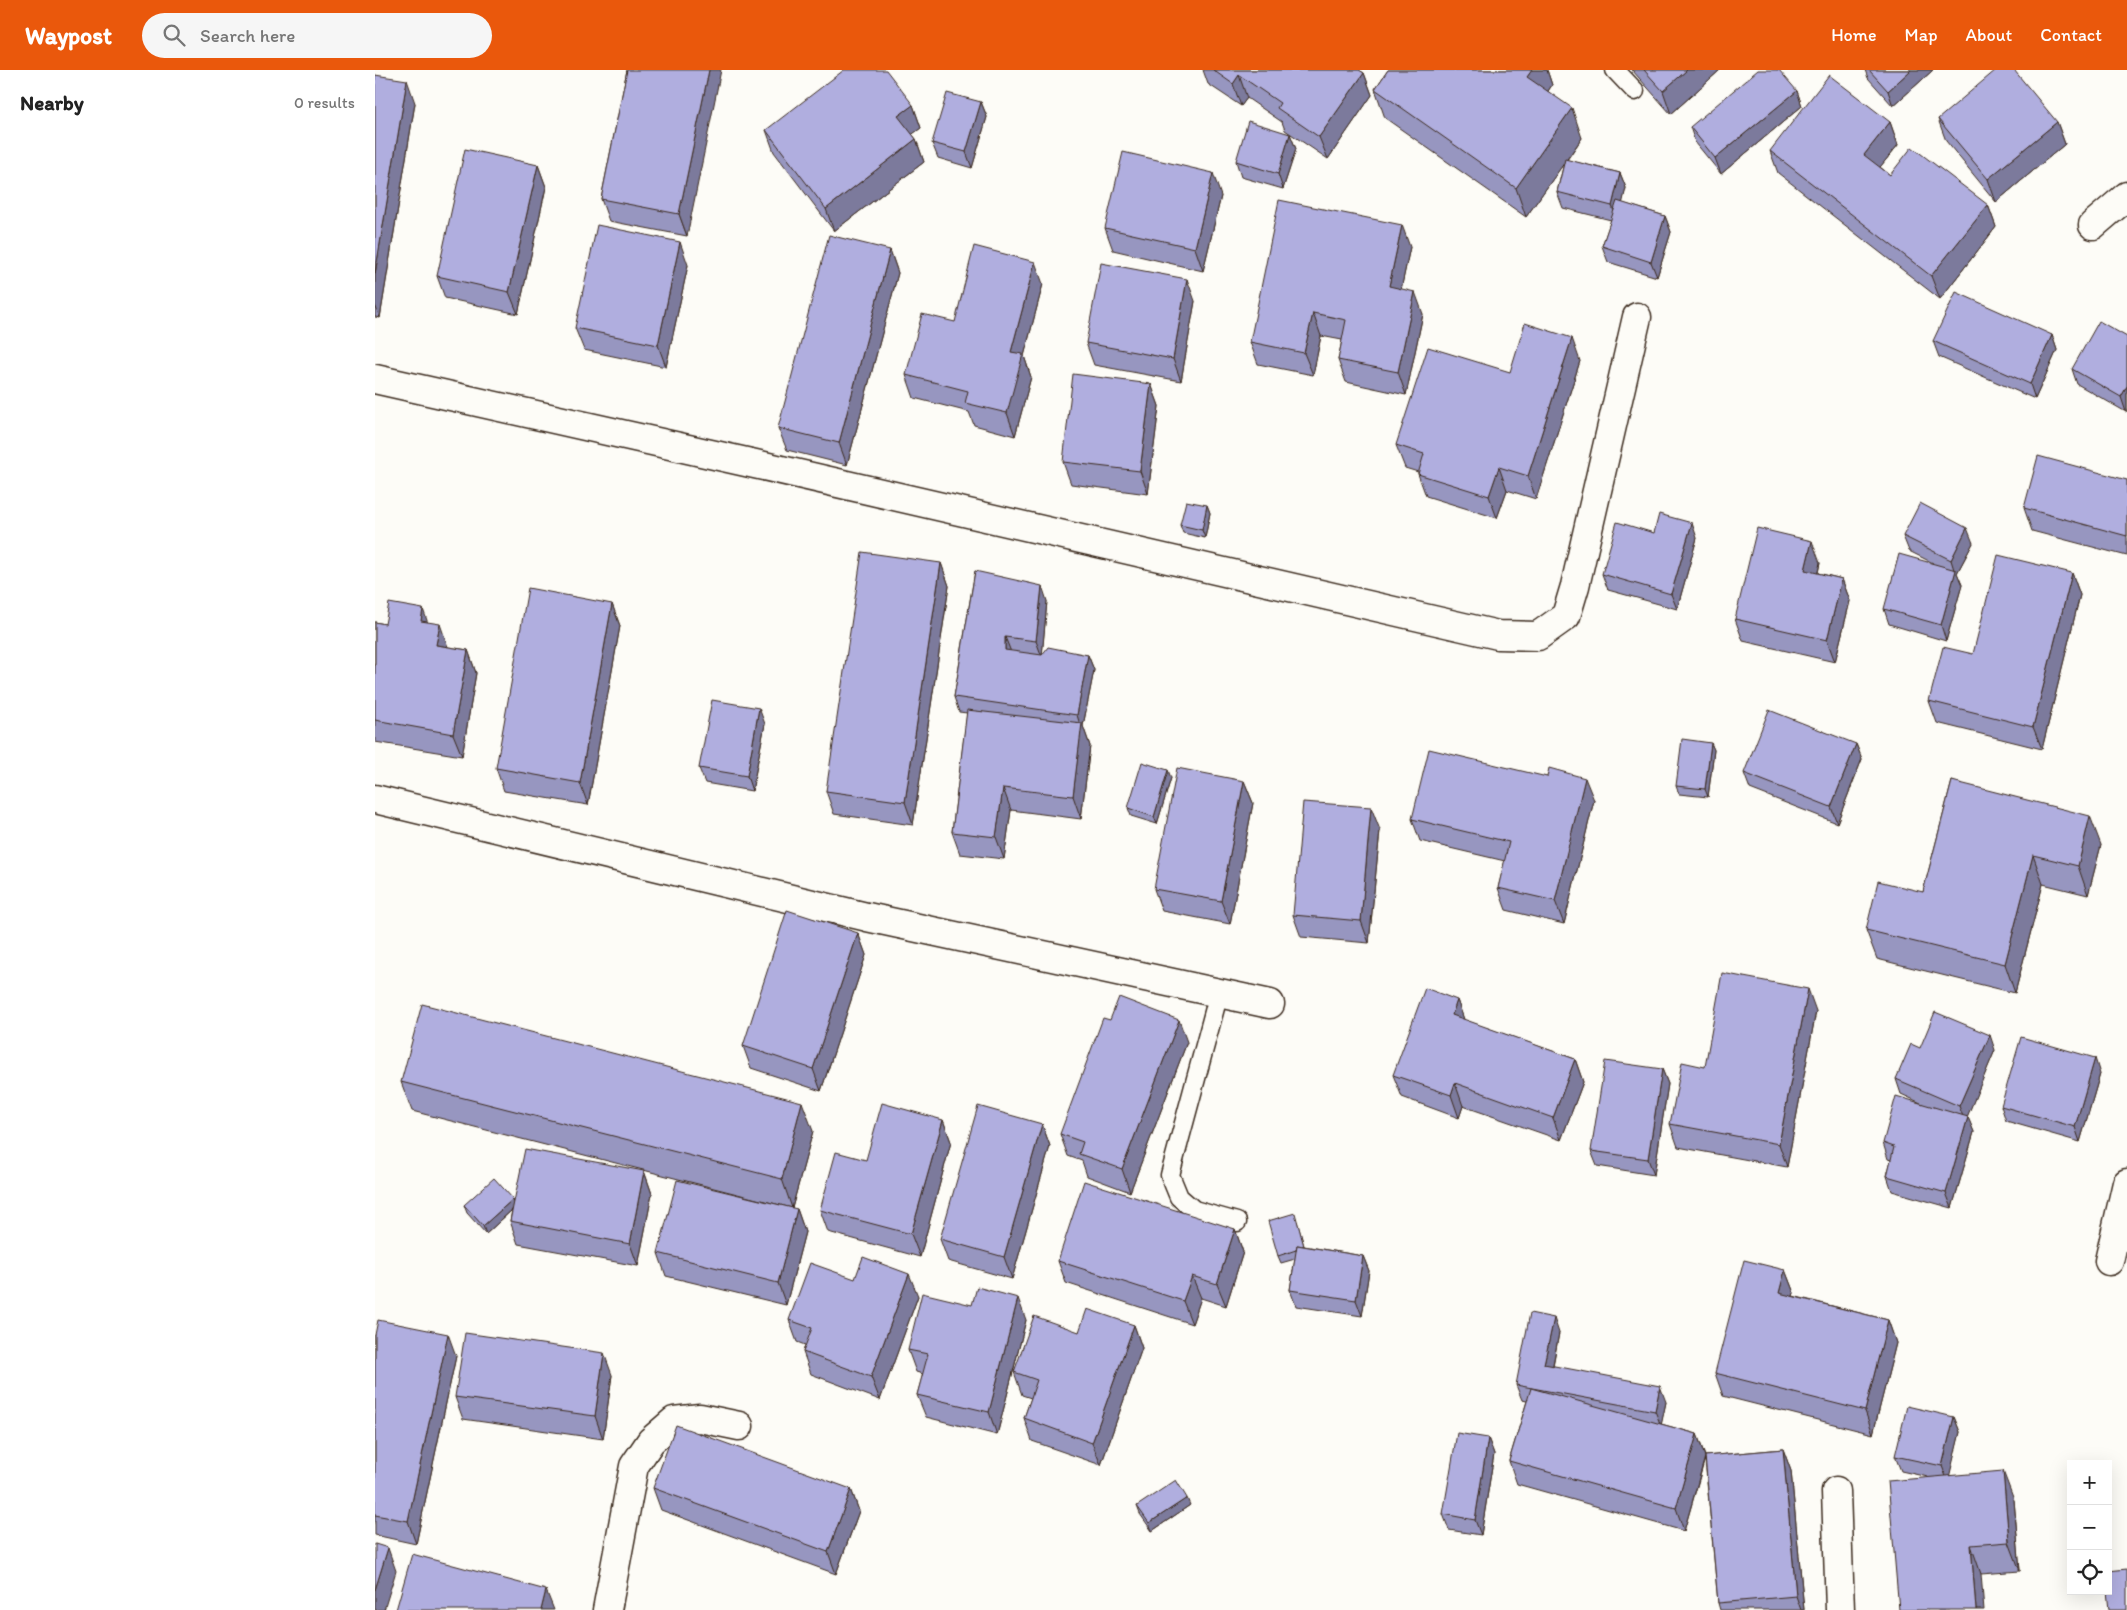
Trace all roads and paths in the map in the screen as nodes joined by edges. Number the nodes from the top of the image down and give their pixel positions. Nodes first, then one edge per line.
1 (1615, 70) edge
2 (1635, 91) dead end
3 (2127, 196) edge
4 (2093, 225) dead end
5 (1637, 317) dead end
6 (375, 379) edge
7 (375, 800) edge
8 (1219, 993) junction
9 (1270, 1004) dead end
10 (2127, 1183) edge
11 (1237, 1222) dead end
12 (2109, 1261) dead end
13 (739, 1426) dead end
14 (1836, 1491) dead end
15 (607, 1610) edge
16 (1840, 1610) edge

1 - 2 lane
3 - 4 street
5 - 6 street
7 - 8 street
8 - 9 street
8 - 11 lane
10 - 12 street
13 - 15 street
14 - 16 street

